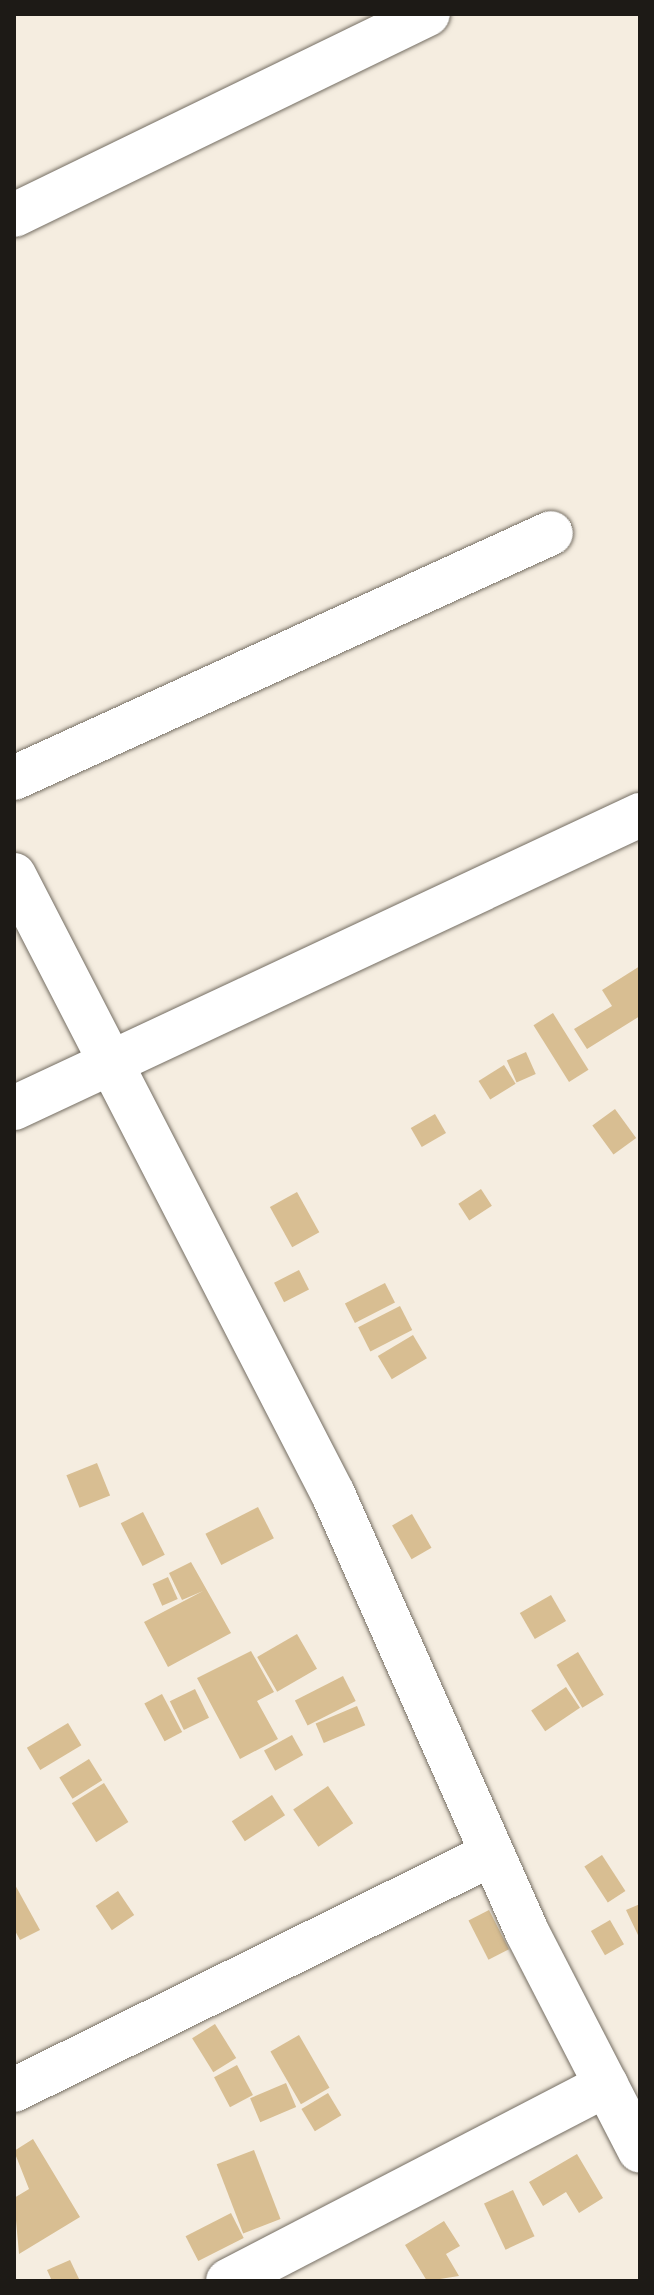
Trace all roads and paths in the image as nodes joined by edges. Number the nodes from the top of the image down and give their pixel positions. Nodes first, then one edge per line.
1 (428, 14) edge
2 (14, 215) edge
3 (551, 533) dead end
4 (14, 778) edge
5 (640, 815) edge
6 (14, 875) edge
7 (105, 1059) junction
8 (14, 1108) edge
9 (492, 1854) junction
10 (606, 2085) junction
11 (14, 2090) edge
12 (640, 2151) edge
13 (228, 2281) edge

1 - 2 street
3 - 4 street
5 - 7 street
6 - 7 street
7 - 8 street
7 - 9 street
9 - 10 street
9 - 11 street
10 - 12 street
10 - 13 street

